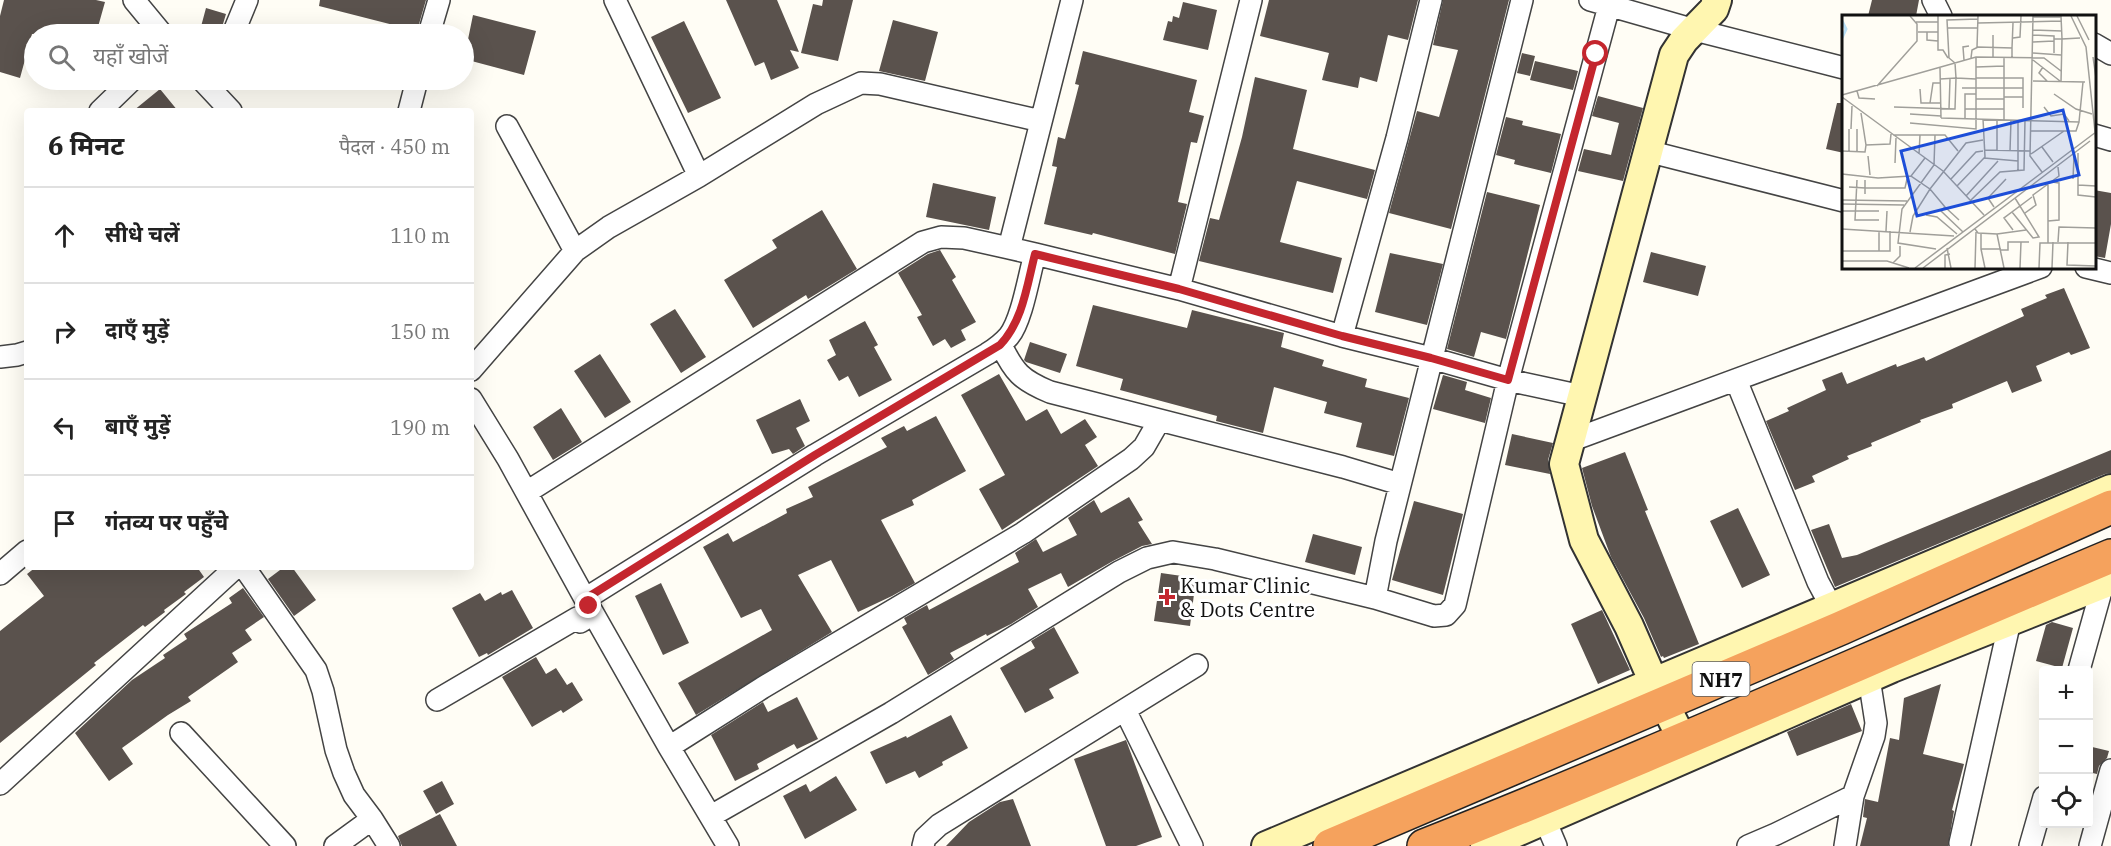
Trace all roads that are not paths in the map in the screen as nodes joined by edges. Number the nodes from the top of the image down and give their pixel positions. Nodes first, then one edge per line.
1 (134, 0) edge
2 (247, 0) edge
3 (439, 0) edge
4 (615, 0) edge
5 (1072, 0) edge
6 (1251, 0) edge
7 (1431, 0) edge
8 (1522, 0) edge
9 (1717, 0) edge
10 (1933, 0) edge
11 (1600, 3) edge
12 (1940, 15) edge
13 (154, 24) edge
14 (237, 24) edge
15 (432, 24) edge
16 (1695, 30) junction
17 (2096, 45) edge
18 (2111, 54) edge
19 (1842, 67) edge
20 (122, 90) edge
21 (215, 90) edge
22 (414, 90) edge
23 (103, 108) edge
24 (229, 108) edge
25 (410, 108) edge
26 (1041, 122) junction
27 (507, 126) dead end
28 (2096, 136) edge
29 (2111, 140) edge
30 (1647, 151) junction
31 (699, 176) junction
32 (1842, 200) edge
33 (1009, 248) junction
34 (575, 251) junction
35 (1035, 254) junction
36 (2038, 268) edge
37 (2090, 268) edge
38 (2111, 273) edge
39 (1179, 289) junction
40 (1342, 336) junction
41 (1000, 345) junction
42 (24, 353) edge
43 (0, 357) edge
44 (1431, 358) junction
45 (474, 367) edge
46 (1508, 380) junction
47 (1736, 380) junction
48 (1582, 396) junction
49 (474, 404) edge
50 (1159, 421) junction
51 (1570, 441) junction
52 (1400, 484) junction
53 (2111, 489) edge
54 (527, 492) junction
55 (2111, 507) edge
56 (24, 554) edge
57 (233, 570) edge
58 (246, 570) edge
59 (0, 574) edge
60 (2108, 574) edge
61 (1375, 598) junction
62 (1832, 608) junction
63 (586, 609) junction
64 (2010, 621) junction
65 (1197, 665) dead end
66 (2080, 666) edge
67 (1869, 678) junction
68 (1660, 693) junction
69 (437, 700) dead end
70 (1125, 710) junction
71 (181, 733) dead end
72 (1682, 739) junction
73 (669, 747) junction
74 (2111, 770) edge
75 (0, 784) edge
76 (1853, 796) junction
77 (2039, 812) edge
78 (711, 816) junction
79 (372, 819) junction
80 (1545, 820) junction
81 (1960, 843) dead end
82 (285, 846) edge
83 (335, 846) edge
84 (389, 846) edge
85 (728, 846) edge
86 (923, 846) edge
87 (1192, 846) edge
88 (1266, 846) edge
89 (1330, 846) edge
90 (1424, 846) edge
91 (1485, 846) edge
92 (1556, 846) edge
93 (1748, 846) edge
94 (1845, 846) edge
95 (2030, 846) edge
96 (2090, 846) edge

1 - 13 street
2 - 14 street
3 - 15 street
4 - 31 street
5 - 26 street
6 - 39 street
7 - 40 street
8 - 44 street
9 - 16 street
10 - 12 street
11 - 16 street
11 - 46 street
16 - 19 street
16 - 30 street
17 - 18 street
20 - 23 street
21 - 24 street
22 - 25 street
26 - 31 street
26 - 33 street
27 - 34 street
28 - 29 street
30 - 32 street
30 - 48 street
31 - 34 street
33 - 35 street
33 - 54 street
34 - 45 street
35 - 39 street
35 - 41 street
36 - 47 street
37 - 38 street
39 - 40 street
40 - 44 street
41 - 50 street
41 - 63 street
42 - 43 street
44 - 46 street
44 - 52 street
46 - 48 street
46 - 61 street
47 - 51 street
47 - 62 street
48 - 51 street
49 - 54 street
50 - 52 street
50 - 73 street
51 - 68 street
52 - 61 street
53 - 62 street
54 - 63 street
55 - 68 highway, NH7
56 - 59 street
57 - 75 street
58 - 79 street
60 - 64 street
60 - 66 street
60 - 72 highway, NH7
61 - 78 street
62 - 68 street
63 - 69 street
63 - 73 street
64 - 67 street
64 - 81 street
65 - 70 street
67 - 76 street
67 - 80 street
68 - 72 street
68 - 88 street
68 - 89 highway, NH7
70 - 86 street
70 - 87 street
71 - 82 street
72 - 90 highway, NH7
73 - 78 street
74 - 96 street
76 - 93 street
76 - 94 street
77 - 95 street
78 - 85 street
79 - 83 street
79 - 84 street
80 - 91 street
80 - 92 street

